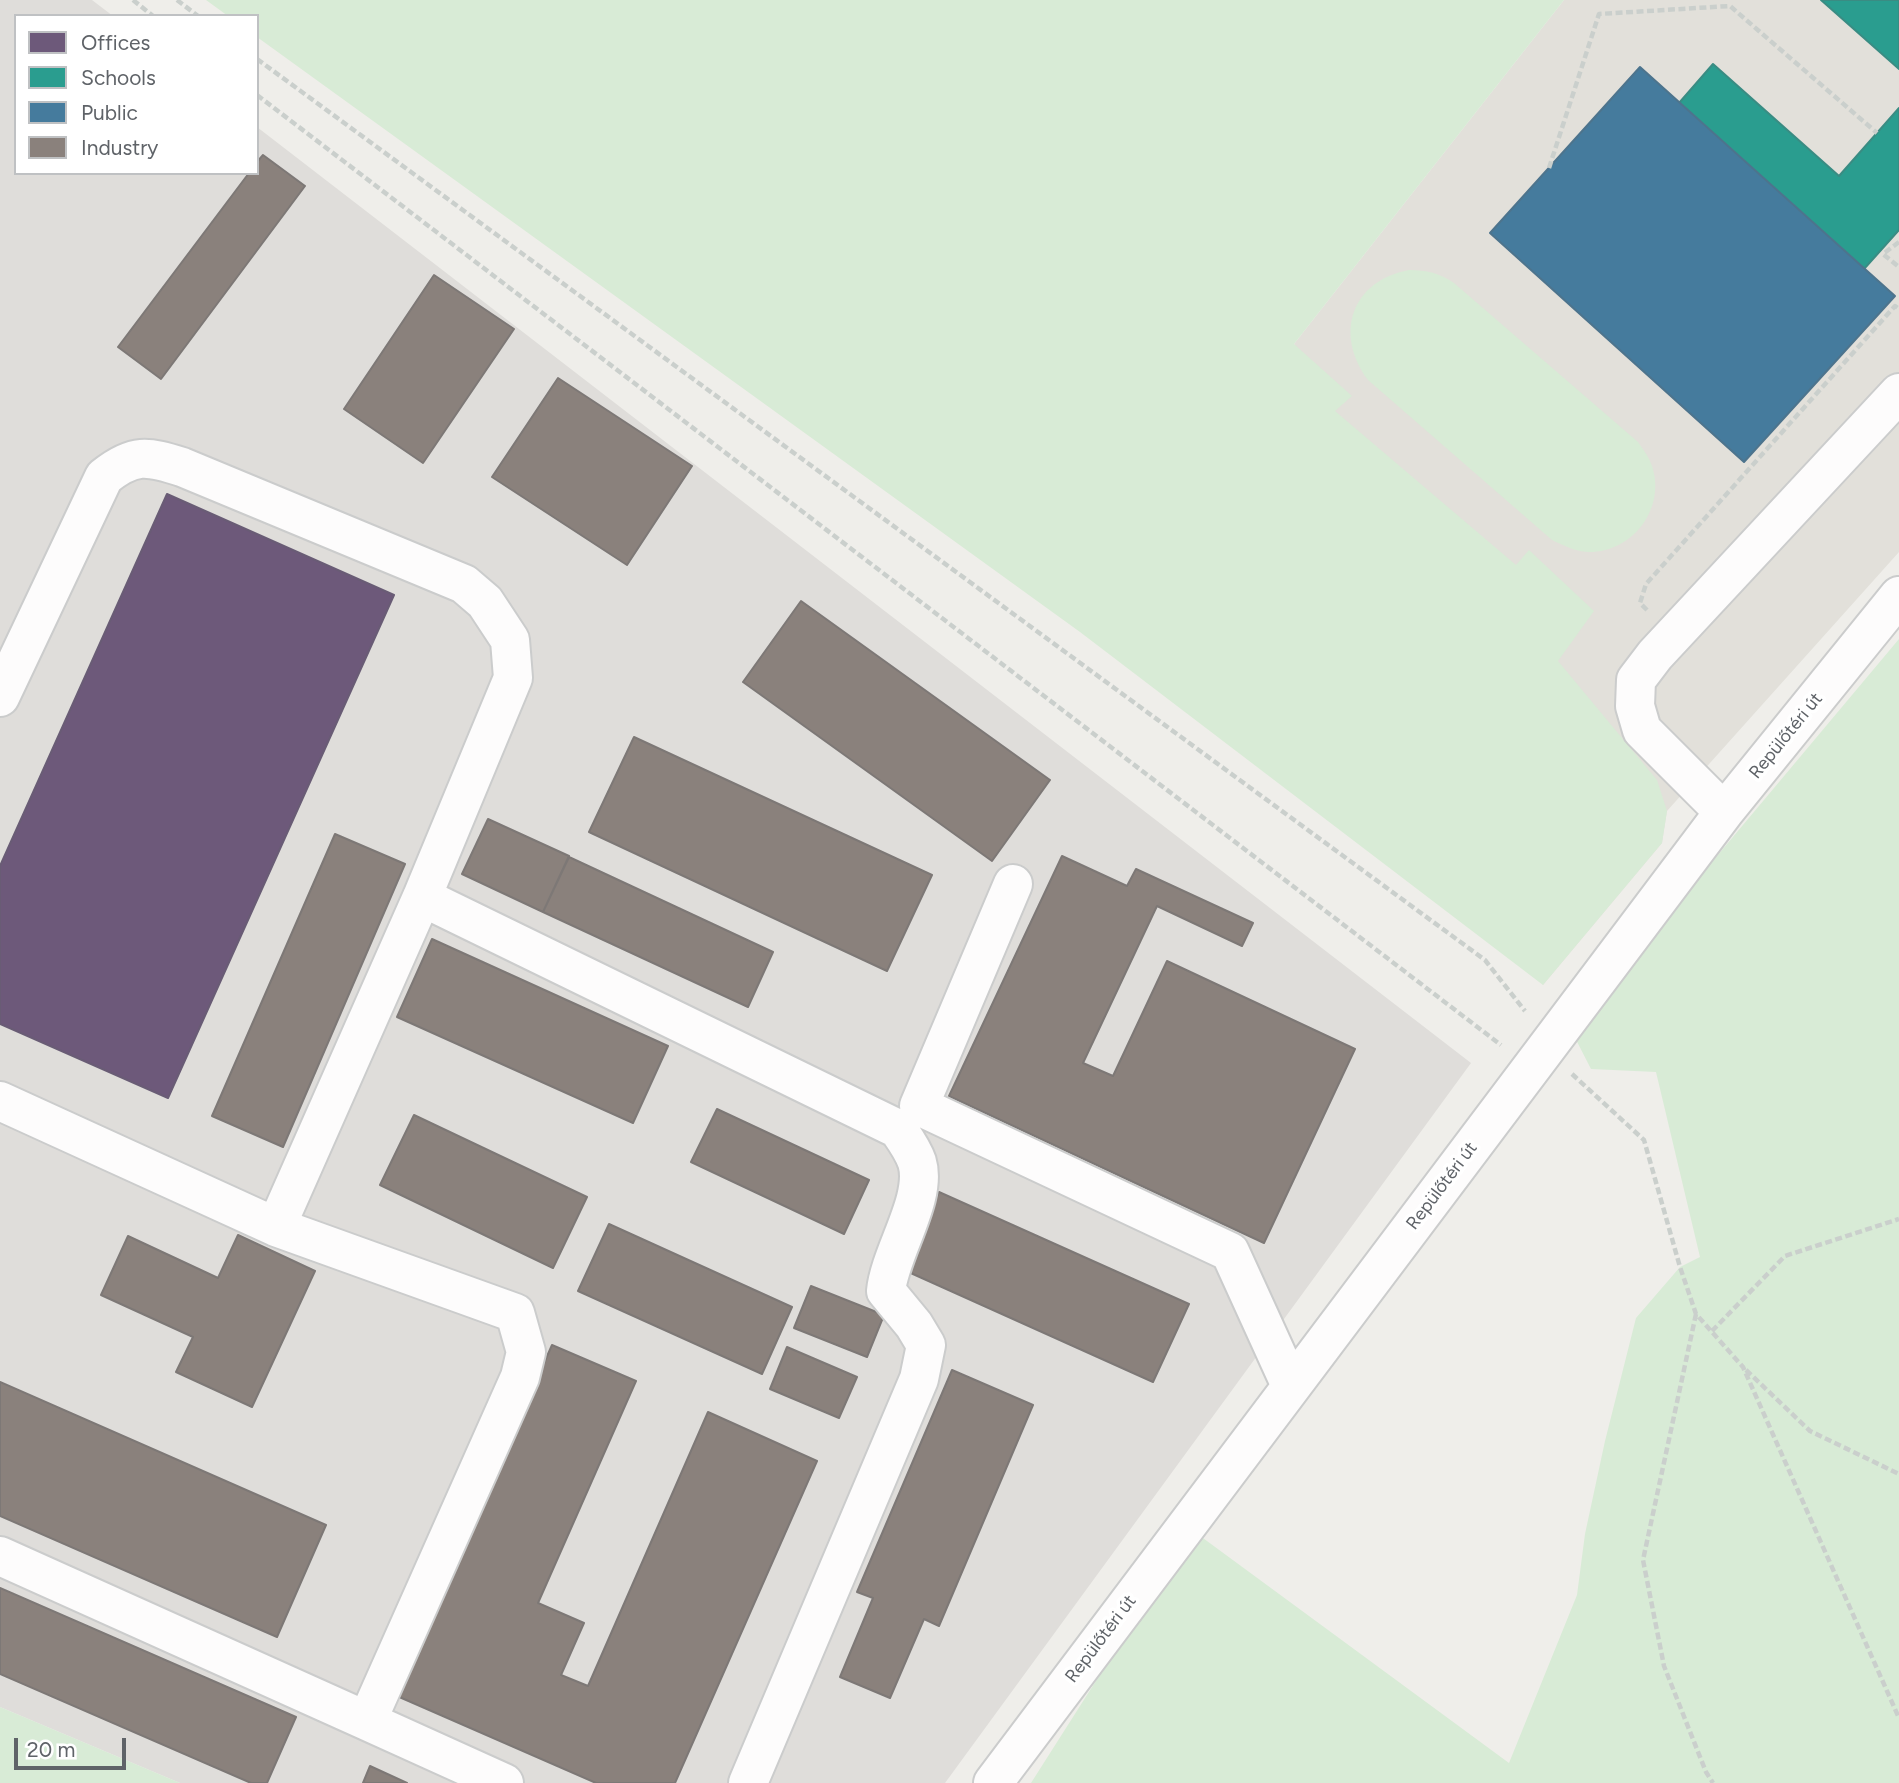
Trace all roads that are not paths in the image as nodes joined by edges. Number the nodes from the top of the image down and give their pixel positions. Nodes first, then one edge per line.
1 (1899, 393) edge
2 (1899, 596) edge
3 (0, 697) edge
4 (1724, 812) junction
5 (1013, 884) dead end
6 (422, 897) junction
7 (0, 1101) edge
8 (276, 1227) junction
9 (1291, 1386) junction
10 (0, 1556) edge
11 (367, 1721) junction
12 (504, 1783) edge
13 (748, 1783) edge
14 (993, 1783) edge

1 - 4 street
2 - 4 street, Repülőtéri út
3 - 6 street
4 - 9 street, Repülőtéri út
5 - 9 street
6 - 8 street
6 - 13 street
7 - 8 street
8 - 11 street
9 - 14 street, Repülőtéri út
10 - 11 street
11 - 12 street

